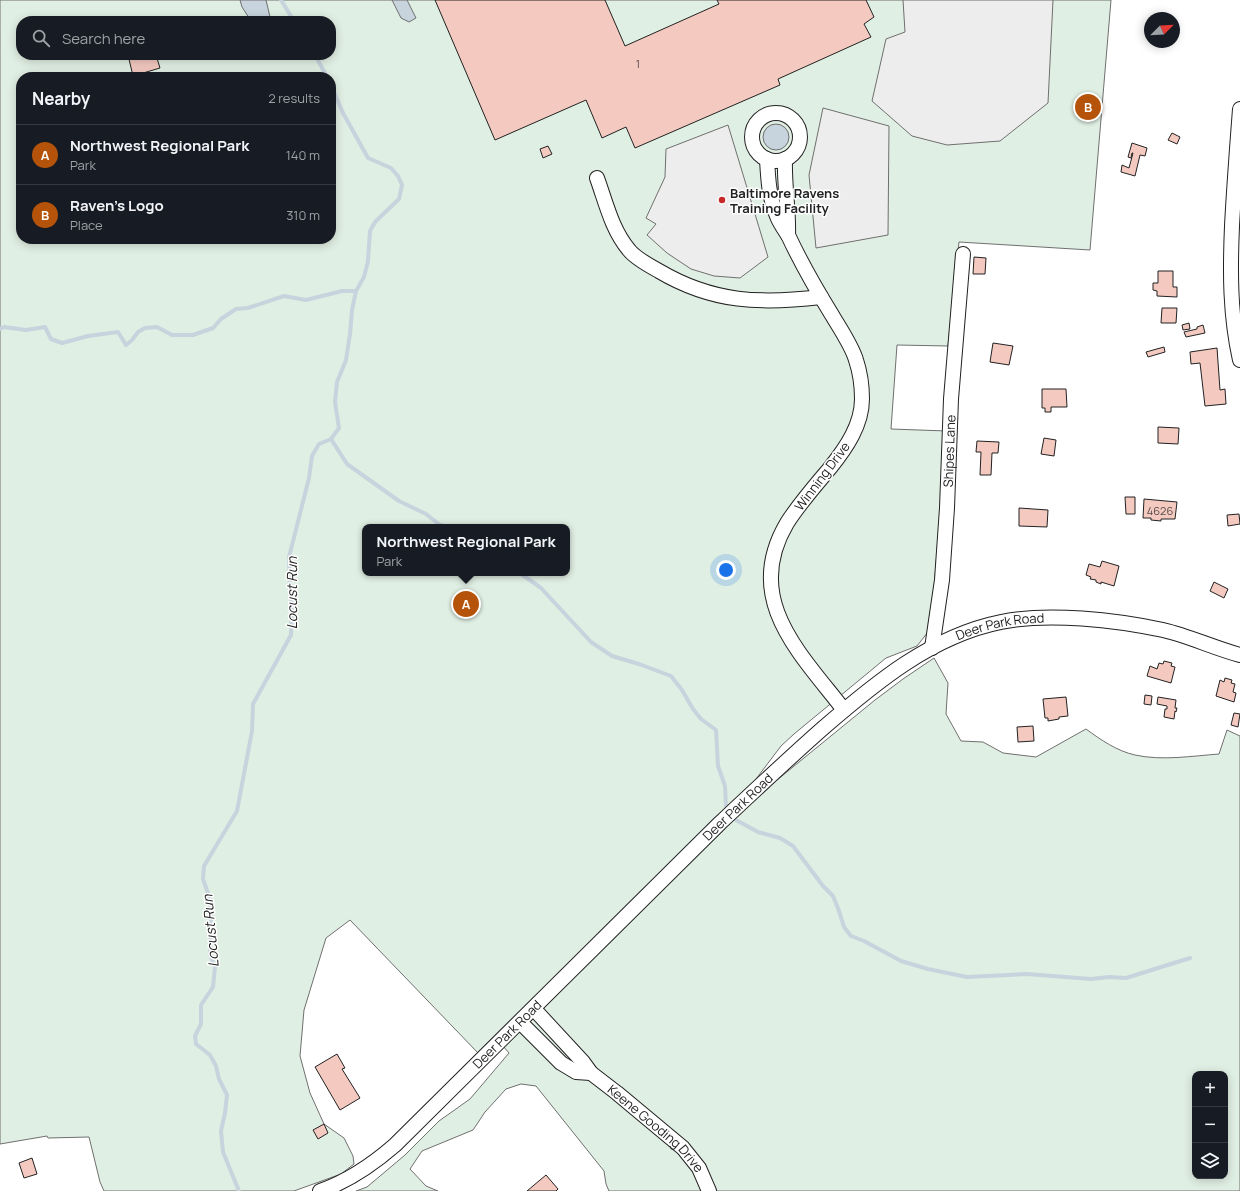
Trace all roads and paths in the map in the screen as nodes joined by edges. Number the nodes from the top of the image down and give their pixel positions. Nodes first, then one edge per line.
1 (1240, 109) edge
2 (767, 158) junction
3 (784, 159) junction
4 (597, 178) dead end
5 (788, 235) junction
6 (964, 254) dead end
7 (821, 297) junction
8 (1240, 360) edge
9 (932, 648) junction
10 (1240, 656) edge
11 (844, 710) junction
12 (534, 1009) junction
13 (520, 1022) junction
14 (591, 1073) junction
15 (320, 1191) edge
16 (709, 1191) edge

1 - 8 street
2 - 3 street
2 - 3 street
2 - 5 street, Winning Drive
3 - 5 street, Winning Drive
4 - 7 street
5 - 7 street, Winning Drive
6 - 9 street, Shipes Lane
7 - 11 street, Winning Drive
9 - 10 street, Deer Park Road
9 - 11 street, Deer Park Road
11 - 12 street, Deer Park Road
12 - 13 street, Deer Park Road
12 - 14 street, Keene Gooding Drive
13 - 14 street, Keene Gooding Drive
13 - 15 street, Deer Park Road
14 - 16 street, Keene Gooding Drive

